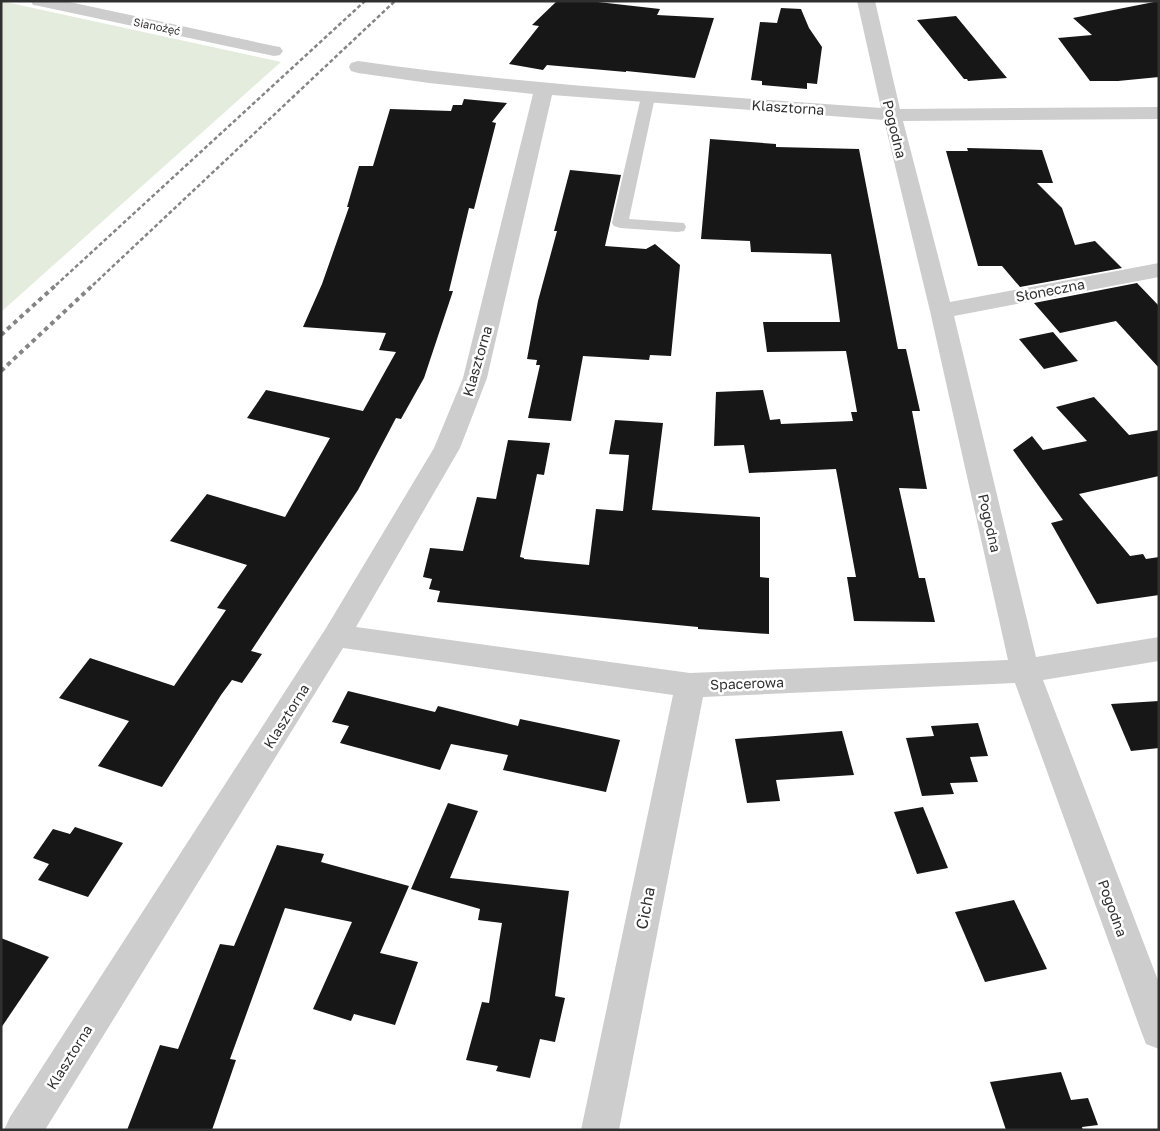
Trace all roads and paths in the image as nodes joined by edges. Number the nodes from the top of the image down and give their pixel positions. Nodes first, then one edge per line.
1 (39, 1) edge
2 (866, 1) edge
3 (274, 51) dead end
4 (358, 67) dead end
5 (544, 89) junction
6 (648, 97) junction
7 (1159, 113) edge
8 (892, 115) junction
9 (678, 226) dead end
10 (1159, 270) edge
11 (941, 311) junction
12 (336, 636) junction
13 (1159, 649) edge
14 (1025, 671) junction
15 (690, 686) junction
16 (1159, 1031) edge
17 (23, 1130) edge
18 (600, 1130) edge

1 - 3 street, Sianożęć
2 - 8 street, Pogodna
4 - 5 street
5 - 6 street, Klasztorna
5 - 12 street, Klasztorna
6 - 8 street, Klasztorna
6 - 9 lane
7 - 8 street, Klasztorna
8 - 11 street, Pogodna
10 - 11 street, Słoneczna
11 - 14 street, Pogodna
12 - 15 street, Spacerowa
12 - 17 street, Klasztorna
13 - 14 street, Spacerowa
14 - 15 street, Spacerowa
14 - 16 street, Pogodna
15 - 18 street, Cicha

